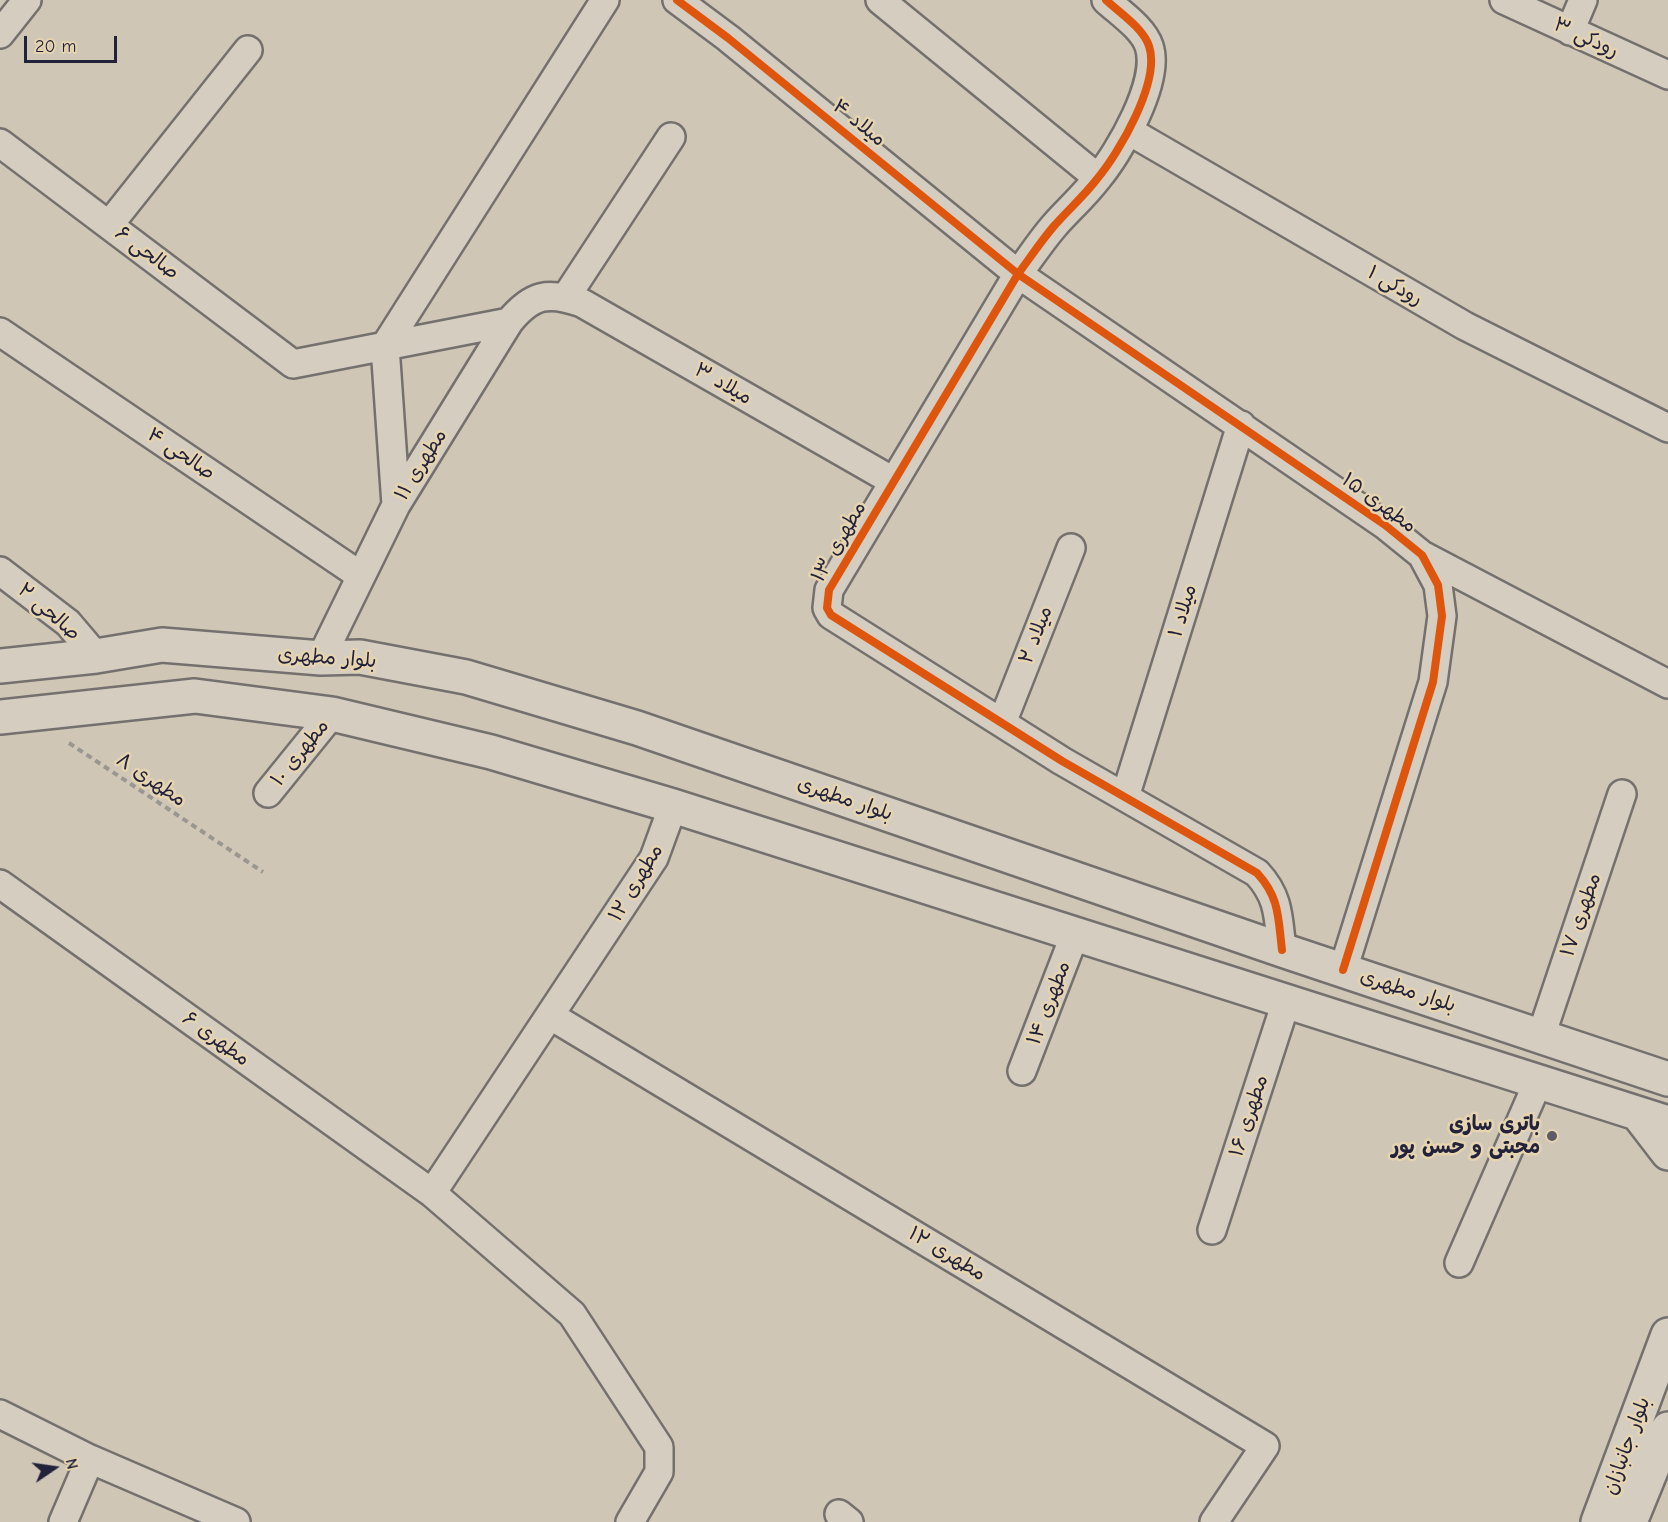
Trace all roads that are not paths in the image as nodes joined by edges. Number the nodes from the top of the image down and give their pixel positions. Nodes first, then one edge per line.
1 (27, 0) edge
2 (605, 0) edge
3 (677, 0) edge
4 (880, 0) edge
5 (1106, 0) edge
6 (1504, 0) edge
7 (1583, 0) edge
8 (1570, 31) junction
9 (0, 34) edge
10 (248, 50) dead end
11 (1668, 75) edge
12 (1129, 130) junction
13 (671, 137) dead end
14 (0, 143) edge
15 (1098, 178) junction
16 (109, 225) junction
17 (1018, 274) junction
18 (558, 296) junction
19 (509, 322) junction
20 (0, 332) edge
21 (385, 346) junction
22 (1241, 425) junction
23 (1668, 428) edge
24 (893, 482) junction
25 (396, 505) junction
26 (1071, 548) dead end
27 (1422, 555) junction
28 (0, 571) edge
29 (361, 576) junction
30 (96, 656) junction
31 (321, 658) junction
32 (0, 666) edge
33 (1668, 684) edge
34 (332, 714) junction
35 (0, 717) edge
36 (1002, 723) junction
37 (268, 793) dead end
38 (1622, 794) dead end
39 (1125, 797) junction
40 (673, 806) junction
41 (0, 884) edge
42 (1075, 934) junction
43 (1282, 950) junction
44 (1343, 970) junction
45 (1286, 1002) junction
46 (551, 1016) junction
47 (1541, 1036) junction
48 (1650, 1070) edge
49 (1022, 1071) dead end
50 (1538, 1082) junction
51 (1605, 1103) junction
52 (1653, 1118) edge
53 (1668, 1153) edge
54 (432, 1193) junction
55 (1212, 1230) dead end
56 (1459, 1263) dead end
57 (1668, 1335) edge
58 (0, 1414) edge
59 (1668, 1428) edge
60 (90, 1459) junction
61 (63, 1522) edge
62 (236, 1522) edge
63 (630, 1522) edge
64 (1214, 1522) edge
65 (1598, 1522) edge
66 (1630, 1522) edge

1 - 9 street
2 - 21 street
3 - 17 street, میلاد ۴
4 - 15 street
5 - 12 street, مطهری ۱۳
6 - 8 street, رودکی ۳
7 - 8 street
8 - 11 street, رودکی ۳
10 - 16 street
12 - 15 street, مطهری ۱۳
12 - 23 street, رودکی ۱
13 - 18 street
14 - 16 street, صالحی ۶
15 - 17 street, مطهری ۱۳
16 - 21 street, صالحی ۶
17 - 22 street, مطهری ۱۵
17 - 24 street, مطهری ۱۳
18 - 19 street, مطهری ۱۱
18 - 24 street, میلاد ۳
19 - 21 street
19 - 25 street, مطهری ۱۱
20 - 29 street, صالحی ۴
21 - 25 street
22 - 27 street, مطهری ۱۵
22 - 39 street, میلاد ۱
24 - 36 street, مطهری ۱۳
25 - 29 street, مطهری ۱۱
26 - 36 street, میلاد ۲
27 - 33 street
27 - 44 street, مطهری ۱۵
28 - 30 street, صالحی ۲
29 - 31 street, مطهری ۱۱
30 - 31 main road, بلوار مطهری
30 - 32 main road, بلوار مطهری
31 - 43 main road, بلوار مطهری
34 - 35 main road
34 - 37 street, مطهری ۱۰
34 - 40 main road
36 - 39 street, مطهری ۱۳
38 - 47 street, مطهری ۱۷
39 - 43 street, مطهری ۱۳
40 - 42 main road
40 - 46 street, مطهری ۱۲
41 - 54 street, مطهری ۶
42 - 45 main road
42 - 49 street, مطهری ۱۴
43 - 44 main road, بلوار مطهری
44 - 47 main road, بلوار مطهری
45 - 50 main road
45 - 55 street, مطهری ۱۶
46 - 54 street, مطهری ۱۲
46 - 64 street, مطهری ۱۲
47 - 48 main road, بلوار مطهری
48 - 51 main road
50 - 51 main road
50 - 56 street
51 - 52 main road
52 - 53 main road
54 - 63 street, مطهری ۶
57 - 65 main road, بلوار جانبازان
58 - 60 street
59 - 66 main road, بلوار جانبازان
60 - 61 street
60 - 62 street

